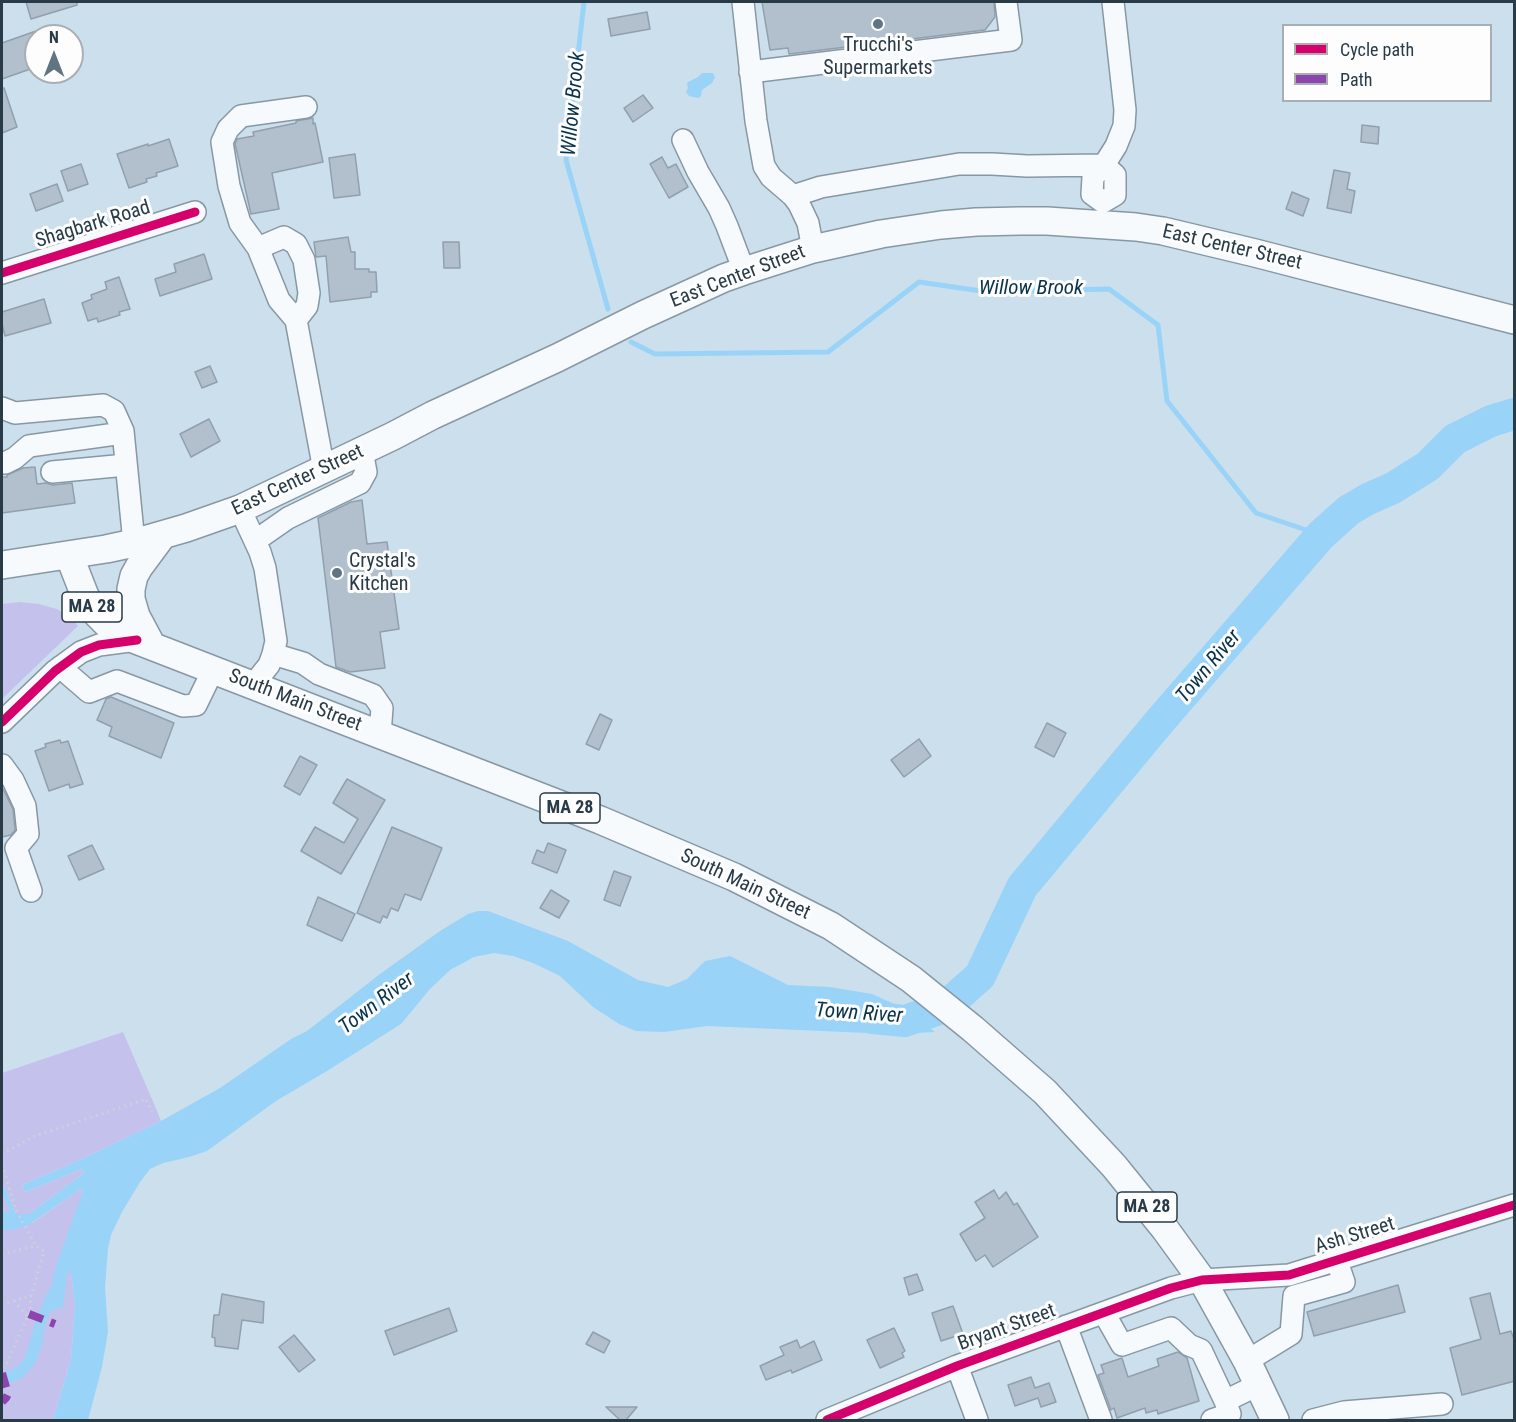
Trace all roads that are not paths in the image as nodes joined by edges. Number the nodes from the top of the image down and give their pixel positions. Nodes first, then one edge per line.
1 (743, 2) edge
2 (1006, 2) edge
3 (1113, 2) edge
4 (750, 72) junction
5 (306, 107) dead end
6 (683, 140) dead end
7 (1104, 165) junction
8 (793, 196) junction
9 (195, 212) dead end
10 (1102, 213) junction
11 (258, 248) junction
12 (813, 249) junction
13 (744, 270) junction
14 (2, 273) edge
15 (296, 320) junction
16 (1515, 320) edge
17 (2, 408) edge
18 (123, 433) junction
19 (362, 451) junction
20 (2, 463) edge
21 (126, 465) junction
22 (324, 470) junction
23 (52, 472) dead end
24 (240, 509) junction
25 (162, 536) junction
26 (255, 541) junction
27 (135, 543) junction
28 (69, 555) junction
29 (2, 565) edge
30 (145, 643) junction
31 (273, 654) junction
32 (66, 663) junction
33 (213, 670) junction
34 (254, 685) junction
35 (2, 722) edge
36 (380, 734) junction
37 (2, 765) edge
38 (31, 891) dead end
39 (1515, 1204) edge
40 (1337, 1261) junction
41 (1284, 1275) junction
42 (1202, 1280) junction
43 (1294, 1296) junction
44 (1104, 1313) junction
45 (1066, 1326) junction
46 (1247, 1361) junction
47 (957, 1366) junction
48 (1258, 1385) junction
49 (1225, 1401) junction
50 (1442, 1404) dead end
51 (827, 1420) edge
52 (977, 1420) edge
53 (1101, 1420) edge
54 (1212, 1420) edge
55 (1275, 1420) edge
56 (1313, 1420) edge

1 - 4 street
2 - 4 street
3 - 7 street
4 - 8 street
5 - 11 street
6 - 13 street
7 - 8 street
7 - 10 street
8 - 12 street
9 - 14 street, Shagbark Road
10 - 12 main road, East Center Street
10 - 16 main road, East Center Street
11 - 15 street
11 - 15 street
12 - 13 main road, East Center Street
13 - 19 main road, East Center Street
15 - 22 street
17 - 18 street
18 - 20 street
18 - 21 street
19 - 22 main road, East Center Street
19 - 26 street
21 - 23 street
21 - 27 street
22 - 24 main road, East Center Street
24 - 25 main road, East Center Street
24 - 26 street
25 - 27 main road, East Center Street
25 - 30 main road
26 - 31 street
27 - 28 main road, East Center Street
28 - 29 main road, East Center Street
28 - 30 main road, South Main Street / MA 28
30 - 32 street
30 - 33 main road, South Main Street / MA 28
31 - 34 street
31 - 36 street
32 - 33 street
32 - 35 street
33 - 34 main road, South Main Street / MA 28
34 - 36 main road, South Main Street / MA 28
36 - 42 main road, South Main Street / MA 28
37 - 38 street
39 - 40 street, Ash Street
40 - 41 street, Ash Street
40 - 43 street
41 - 42 street, Ash Street
41 - 43 street
42 - 44 street, Bryant Street
42 - 46 main road, South Main Street / MA 28
43 - 46 street
44 - 45 street, Bryant Street
44 - 49 street
45 - 47 street, Bryant Street
45 - 53 street
46 - 48 main road, South Main Street / MA 28
47 - 51 street, Bryant Street
47 - 52 street
48 - 49 street
48 - 55 main road, South Main Street / MA 28
49 - 54 street
50 - 56 street

